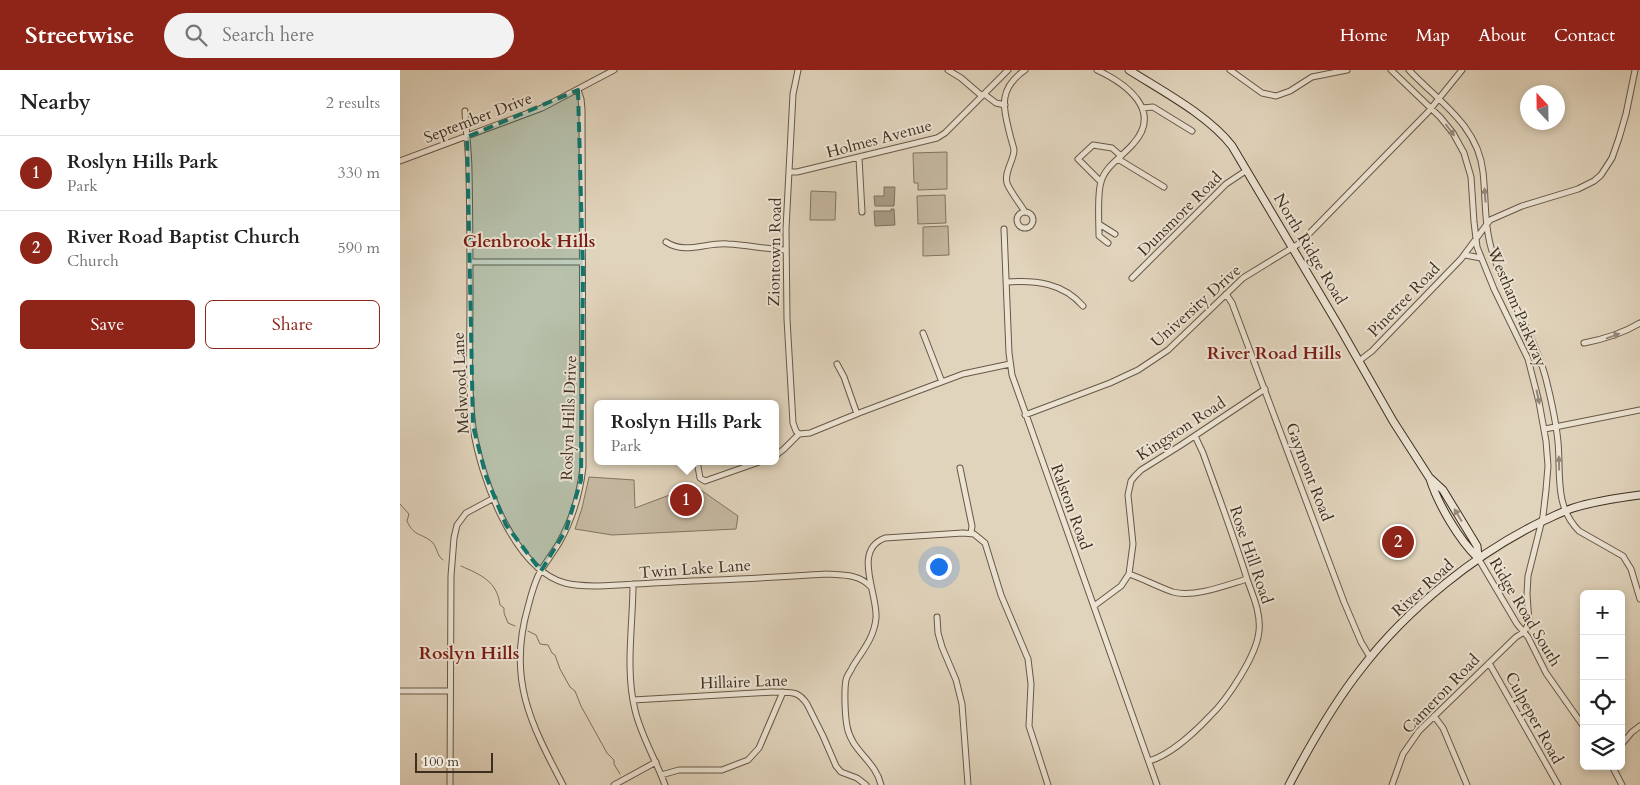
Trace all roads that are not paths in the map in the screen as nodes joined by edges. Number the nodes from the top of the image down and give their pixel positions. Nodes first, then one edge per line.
1 (614, 70) edge
2 (798, 70) edge
3 (948, 70) edge
4 (1008, 70) edge
5 (1025, 70) edge
6 (1097, 70) edge
7 (1129, 70) edge
8 (1230, 70) edge
9 (1347, 70) edge
10 (1391, 70) edge
11 (1409, 70) edge
12 (1462, 70) edge
13 (1634, 70) edge
14 (578, 90) junction
15 (983, 95) junction
16 (1439, 98) junction
17 (1005, 105) junction
18 (1142, 108) junction
19 (1431, 108) junction
20 (465, 111) dead end
21 (1192, 131) dead end
22 (466, 137) junction
23 (859, 158) junction
24 (1119, 158) junction
25 (402, 160) edge
26 (1247, 170) junction
27 (789, 172) junction
28 (1100, 182) junction
29 (1164, 188) dead end
30 (862, 212) dead end
31 (1026, 212) dead end
32 (1099, 224) junction
33 (1487, 226) junction
34 (1004, 229) dead end
35 (1114, 234) dead end
36 (1476, 241) junction
37 (666, 242) dead end
38 (1108, 243) dead end
39 (1293, 248) junction
40 (786, 250) junction
41 (1464, 255) junction
42 (1481, 258) junction
43 (470, 262) junction
44 (582, 262) junction
45 (1132, 278) dead end
46 (1007, 282) junction
47 (1226, 294) junction
48 (1083, 306) dead end
49 (1640, 323) edge
50 (923, 333) dead end
51 (1584, 343) dead end
52 (1359, 361) junction
53 (837, 364) dead end
54 (1010, 364) junction
55 (942, 382) junction
56 (1265, 389) junction
57 (1640, 410) edge
58 (857, 414) junction
59 (1026, 415) junction
60 (1556, 428) junction
61 (1545, 429) junction
62 (799, 434) junction
63 (1195, 436) junction
64 (779, 453) edge
65 (698, 465) edge
66 (751, 465) edge
67 (960, 468) dead end
68 (1640, 495) edge
69 (494, 498) junction
70 (1565, 511) junction
71 (1542, 522) junction
72 (971, 533) junction
73 (1478, 558) junction
74 (540, 571) junction
75 (1129, 574) junction
76 (1247, 579) junction
77 (633, 584) junction
78 (871, 587) junction
79 (1640, 599) edge
80 (1094, 606) junction
81 (937, 617) dead end
82 (1524, 632) junction
83 (1370, 658) junction
84 (1489, 662) junction
85 (400, 691) edge
86 (450, 691) junction
87 (783, 692) junction
88 (633, 700) junction
89 (1434, 716) junction
90 (1583, 725) edge
91 (1640, 726) edge
92 (1625, 740) edge
93 (1149, 761) junction
94 (656, 762) junction
95 (1614, 770) edge
96 (662, 775) junction
97 (450, 785) edge
98 (563, 785) edge
99 (614, 785) edge
100 (665, 785) edge
101 (866, 785) edge
102 (880, 785) edge
103 (968, 785) edge
104 (1048, 785) edge
105 (1157, 785) edge
106 (1289, 785) edge
107 (1392, 785) edge
108 (1468, 785) edge
109 (1558, 785) edge
110 (1622, 785) edge

1 - 14 street, September Drive
2 - 27 street, Ziontown Road
3 - 15 street
4 - 15 street, Holmes Avenue
5 - 17 street
6 - 18 street
7 - 26 main road, North Ridge Road
8 - 9 street
10 - 19 street, Westham Parkway
11 - 16 street, Westham Parkway
12 - 16 street, University Drive
13 - 33 street, Pinetree Road
14 - 22 street, September Drive
14 - 44 street, Roslyn Hills Drive
15 - 17 street
15 - 23 street, Holmes Avenue
16 - 19 street, University Drive
33 -> 16 street, Westham Parkway
17 - 31 street
18 - 21 street
18 - 24 street
19 -> 36 street, Westham Parkway
19 - 39 street, University Drive
20 - 22 street, Melwood Lane
22 - 25 street, September Drive
22 - 43 street, Melwood Lane
23 - 27 street, Holmes Avenue
23 - 30 street
24 - 28 street
24 - 28 street
24 - 29 street
26 - 39 main road, North Ridge Road
26 - 45 street, Dunsmore Road
27 - 40 street, Ziontown Road
28 - 32 street
32 - 35 street
32 - 38 street
33 - 36 street, Pinetree Road
33 - 60 street, Westham Parkway
34 - 46 street, Ralston Road
36 - 41 street, Pinetree Road
36 - 42 street, Westham Parkway
37 - 40 street
39 - 47 street, University Drive
39 - 52 main road, North Ridge Road
40 - 62 street, Ziontown Road
41 - 42 street
41 - 52 street, Pinetree Road
42 -> 61 street, Westham Parkway
43 - 44 street
43 - 69 street, Melwood Lane
44 - 74 street, Roslyn Hills Drive
46 - 48 street
46 - 54 street, Ralston Road
47 - 56 street, Gaymont Road
47 - 59 street, University Drive
51 -> 49 street
50 - 55 street
52 - 73 main road, North Ridge Road
53 - 58 street
54 - 55 street
54 - 59 street, Ralston Road
55 - 58 street
56 - 63 street, Kingston Road
56 - 83 street, Gaymont Road
57 - 60 street
58 - 62 street
59 - 80 street, Ralston Road
60 - 61 street
70 -> 60 street, Westham Parkway
61 - 71 street, Westham Parkway
62 - 64 street
63 - 75 street, Kingston Road
63 - 76 street, Rose Hill Road
65 - 66 street
67 - 72 street
68 - 70 main road, River Road
69 - 74 street, Melwood Lane
69 - 86 street
70 - 71 main road, River Road
70 - 79 street
71 - 73 main road, River Road
71 - 82 street, Westham Parkway
72 - 78 street
72 - 104 street
73 - 82 street, Ridge Road South
73 - 83 main road, River Road
74 - 77 street, Melwood Lane
74 - 98 street, Roslyn Hills Drive
75 - 76 street
75 - 80 street
76 - 93 street, Rose Hill Road
77 - 78 street, Twin Lake Lane
77 - 88 street, Twin Lake Lane
78 - 102 street
80 - 93 street, Ralston Road
81 - 103 street
82 - 84 street, Cameron Road
82 - 90 street, Ridge Road South
83 - 106 main road, River Road
84 - 89 street, Cameron Road
84 - 109 street, Culpeper Road
85 - 86 street
86 - 97 street
87 - 88 street, Hillaire Lane
87 - 96 street
87 - 101 street, Hillaire Lane
88 - 94 street, Twin Lake Lane
89 - 107 street, Cameron Road
89 - 108 street
91 - 92 street
93 - 105 street, Ralston Road
94 - 96 street, Twin Lake Lane
94 - 99 street
95 - 110 street
96 - 100 street, Twin Lake Lane

